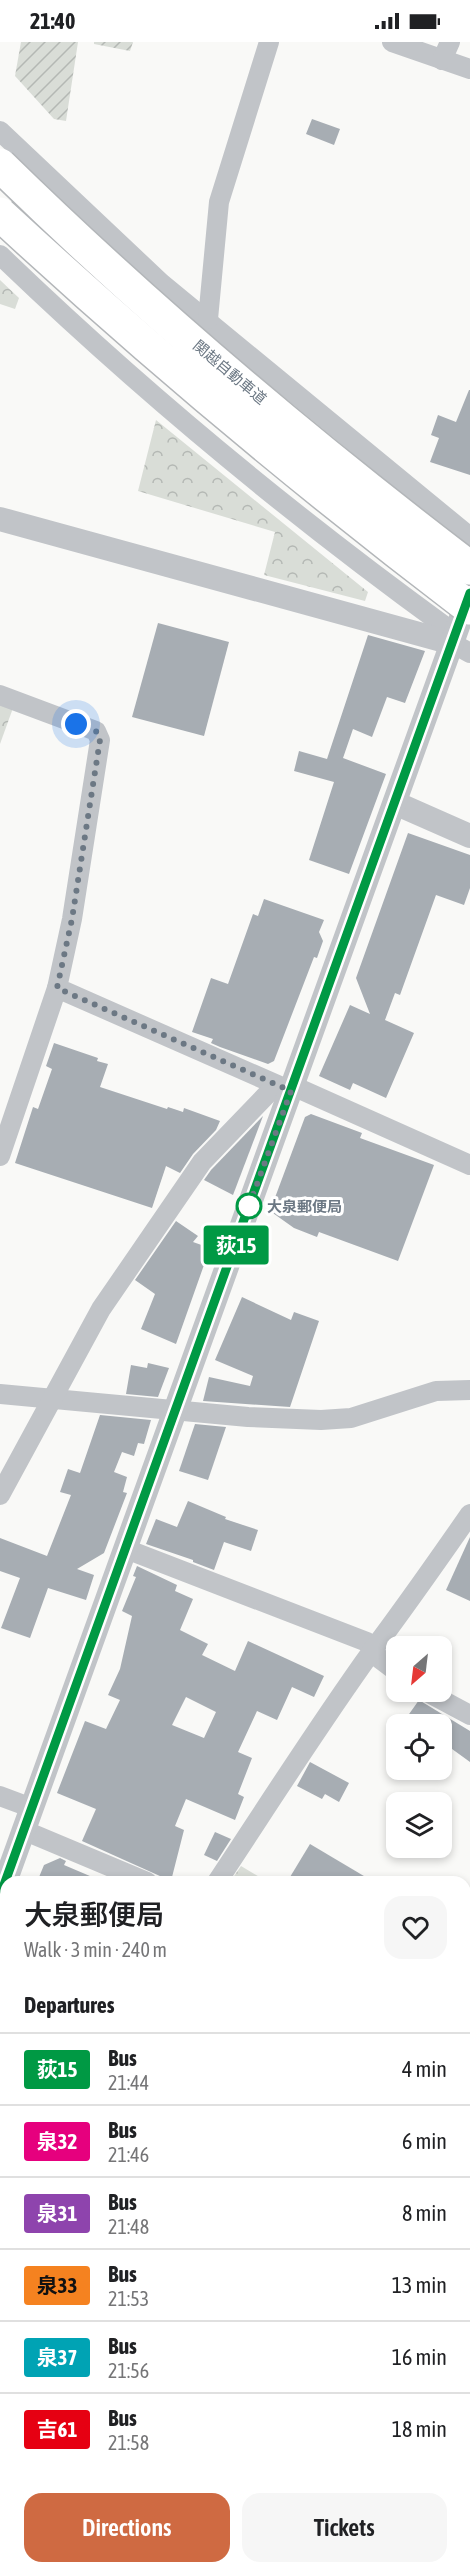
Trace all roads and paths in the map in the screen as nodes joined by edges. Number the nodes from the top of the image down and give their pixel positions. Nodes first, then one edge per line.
1 (269, 42) edge
2 (392, 42) edge
3 (450, 42) edge
4 (442, 60) junction
5 (470, 69) edge
6 (0, 131) edge
7 (0, 165) edge
8 (0, 214) edge
9 (111, 235) junction
10 (0, 255) edge
11 (50, 303) junction
12 (208, 319) junction
13 (0, 519) edge
14 (470, 537) edge
15 (470, 568) edge
16 (395, 590) junction
17 (470, 593) edge
18 (470, 608) edge
19 (383, 622) junction
20 (461, 648) edge
21 (0, 695) edge
22 (395, 803) junction
23 (470, 836) edge
24 (57, 988) junction
25 (287, 1087) junction
26 (0, 1156) edge
27 (470, 1165) edge
28 (470, 1390) edge
29 (0, 1394) edge
30 (52, 1400) junction
31 (177, 1408) junction
32 (0, 1495) edge
33 (470, 1514) edge
34 (126, 1549) junction
35 (373, 1651) junction
36 (386, 1662) edge
37 (446, 1702) edge
38 (470, 1715) edge
39 (0, 1796) edge
40 (27, 1819) junction
41 (7, 1876) edge
42 (136, 1876) edge
43 (221, 1876) edge

1 - 12 street
2 - 4 street
3 - 4 street
4 - 5 street
6 - 9 street
7 - 15 highway, 関越自動車道, bridge
8 - 18 highway, bridge
9 - 11 street
9 - 12 street
10 - 11 street
11 - 16 street
12 - 14 street
13 - 19 street
16 - 19 street
16 - 20 street
17 - 20 street
19 - 20 street
20 - 22 street
21 - 24 street
22 - 23 street
22 - 25 street
24 - 25 street
24 - 26 street
25 - 27 street
25 - 30 street
25 - 31 street
28 - 31 street
29 - 30 street
30 - 31 street
30 - 32 street
31 - 34 street
33 - 35 street
34 - 35 street
34 - 40 street
35 - 36 street
35 - 43 street
37 - 38 street
39 - 40 street
40 - 41 street
40 - 42 street

